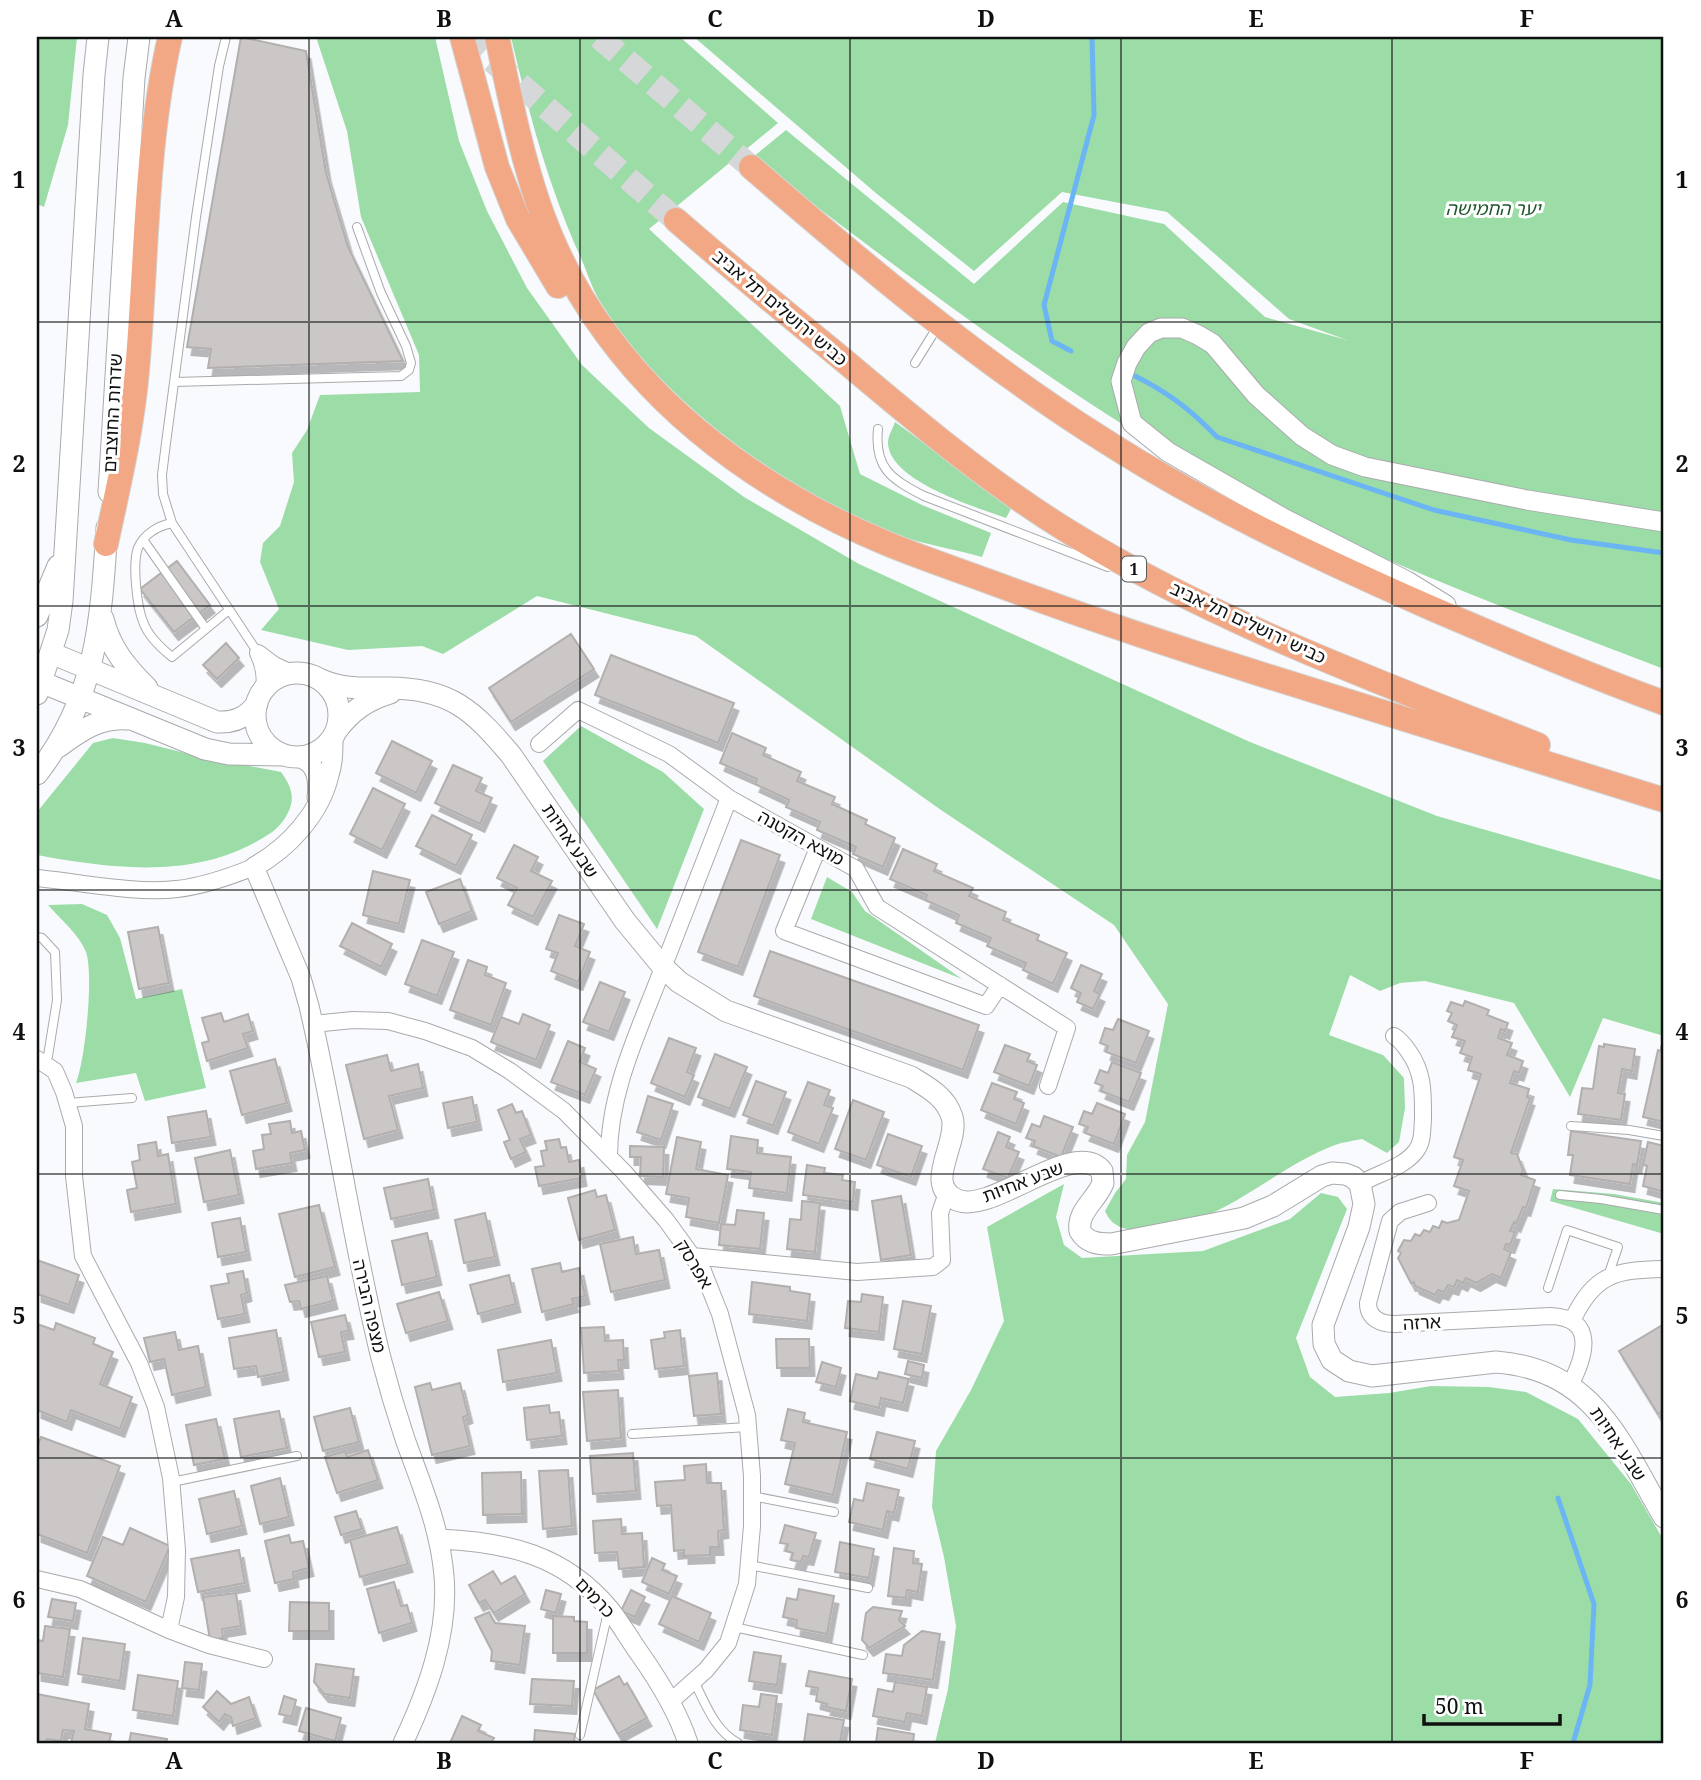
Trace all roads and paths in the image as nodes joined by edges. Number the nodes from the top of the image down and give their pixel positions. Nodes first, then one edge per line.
1 (98, 37) edge
2 (139, 37) edge
3 (170, 37) edge
4 (226, 37) edge
5 (461, 37) edge
6 (497, 37) edge
7 (751, 167) tunnel mouth
8 (676, 220) tunnel mouth
9 (357, 227) dead end
10 (939, 323) junction
11 (915, 363) dead end
12 (174, 382) junction
13 (673, 408) junction
14 (878, 429) dead end
15 (1664, 522) edge
16 (172, 523) junction
17 (144, 541) junction
18 (66, 544) junction
19 (106, 544) junction
20 (1189, 598) junction
21 (229, 610) junction
22 (101, 611) junction
23 (37, 616) edge
24 (206, 629) junction
25 (1497, 636) junction
26 (44, 651) edge
27 (258, 653) junction
28 (91, 668) junction
29 (294, 674) junction
30 (319, 680) junction
31 (38, 686) edge
32 (405, 689) junction
33 (260, 696) junction
34 (80, 697) junction
35 (162, 701) junction
36 (1664, 703) edge
37 (130, 719) junction
38 (335, 733) junction
39 (539, 744) dead end
40 (54, 750) junction
41 (291, 756) junction
42 (37, 775) edge
43 (729, 798) junction
44 (1664, 798) edge
45 (312, 812) junction
46 (818, 848) junction
47 (254, 867) junction
48 (37, 878) edge
49 (37, 937) edge
50 (663, 967) junction
51 (1000, 985) junction
52 (313, 1024) junction
53 (1394, 1036) dead end
54 (38, 1060) edge
55 (1048, 1086) dead end
56 (132, 1098) dead end
57 (68, 1103) junction
58 (1571, 1126) dead end
59 (1664, 1136) edge
60 (609, 1156) junction
61 (1360, 1184) junction
62 (947, 1193) junction
63 (1560, 1195) dead end
64 (1428, 1203) dead end
65 (1664, 1210) edge
66 (692, 1256) junction
67 (1664, 1269) edge
68 (1608, 1276) junction
69 (1548, 1288) dead end
70 (1572, 1321) junction
71 (1570, 1385) junction
72 (748, 1427) junction
73 (632, 1434) dead end
74 (297, 1456) dead end
75 (172, 1482) junction
76 (752, 1496) junction
77 (834, 1512) dead end
78 (1664, 1517) edge
79 (439, 1539) junction
80 (749, 1564) junction
81 (37, 1579) edge
82 (868, 1588) dead end
83 (608, 1609) junction
84 (734, 1627) junction
85 (169, 1630) junction
86 (863, 1655) dead end
87 (264, 1659) dead end
88 (694, 1681) junction
89 (669, 1703) junction
90 (580, 1735) dead end
91 (403, 1743) edge
92 (688, 1743) edge
93 (738, 1743) edge

1 - 18 main road
2 - 19 main road, שדרות החוצבים
3 - 19 highway
4 - 12 lane
5 - 13 highway
6 - 13 highway
7 - 10 highway
8 - 20 highway, כביש ירושלים תל אביב / 1
9 - 12 lane
10 - 11 lane
10 - 25 highway
12 - 16 lane
13 - 44 highway
14 - 20 lane
15 - 25 street
16 - 17 lane
16 - 21 lane
17 - 24 lane
17 - 24 lane
18 - 23 main road
18 - 26 main road
19 - 22 main road, שדרות החוצבים
20 - 44 highway, כביש ירושלים תל אביב / 1
21 - 24 lane
21 - 27 lane
22 - 28 main road, שדרות החוצבים
22 - 35 main road
25 - 36 highway
26 - 28 main road
26 - 31 main road
27 - 29 street
27 - 33 street
28 - 34 main road, שדרות החוצבים
28 - 35 main road
29 - 30 main road
29 - 33 main road
30 - 32 main road, שבע אחיות
30 - 38 main road
31 - 34 main road
32 - 38 main road, שבע אחיות
32 - 50 main road, שבע אחיות
33 - 35 main road
33 - 41 main road
34 - 37 main road
34 - 40 main road, שדרות החוצבים
37 - 40 main road
37 - 41 main road
38 - 41 main road
38 - 45 street
39 - 43 street, מוצא הקטנה
40 - 42 main road, שדרות החוצבים
41 - 45 street
43 - 46 street, מוצא הקטנה
43 - 50 street
45 - 47 street
46 - 51 street, מוצא הקטנה
46 - 51 street
47 - 48 street
47 - 52 street, מצפה הבירה
49 - 54 lane
50 - 60 street
50 - 62 main road, שבע אחיות
51 - 55 street, מוצא הקטנה
52 - 60 street, אפרסק
52 - 79 street, מצפה הבירה
53 - 61 street
54 - 57 street
56 - 57 lane
57 - 75 street
58 - 59 lane
60 - 66 street, אפרסק
61 - 62 main road, שבע אחיות
61 - 71 main road, שבע אחיות
62 - 66 street
63 - 65 lane
64 - 70 street, ארזה
66 - 72 street, אפרסק
67 - 68 street
68 - 69 lane
68 - 70 street
70 - 71 street
71 - 78 main road, שבע אחיות
72 - 73 lane
72 - 76 street, אפרסק
74 - 75 lane
75 - 85 street
76 - 77 lane
76 - 80 street, אפרסק
79 - 83 street, כרמים
79 - 91 street, מצפה הבירה
80 - 82 lane
80 - 84 street, אפרסק
81 - 85 street
83 - 89 street, כרמים
83 - 90 lane
84 - 86 lane
84 - 88 street, אפרסק
85 - 87 street
88 - 89 street, אפרסק
88 - 93 lane
89 - 92 street, כרמים

